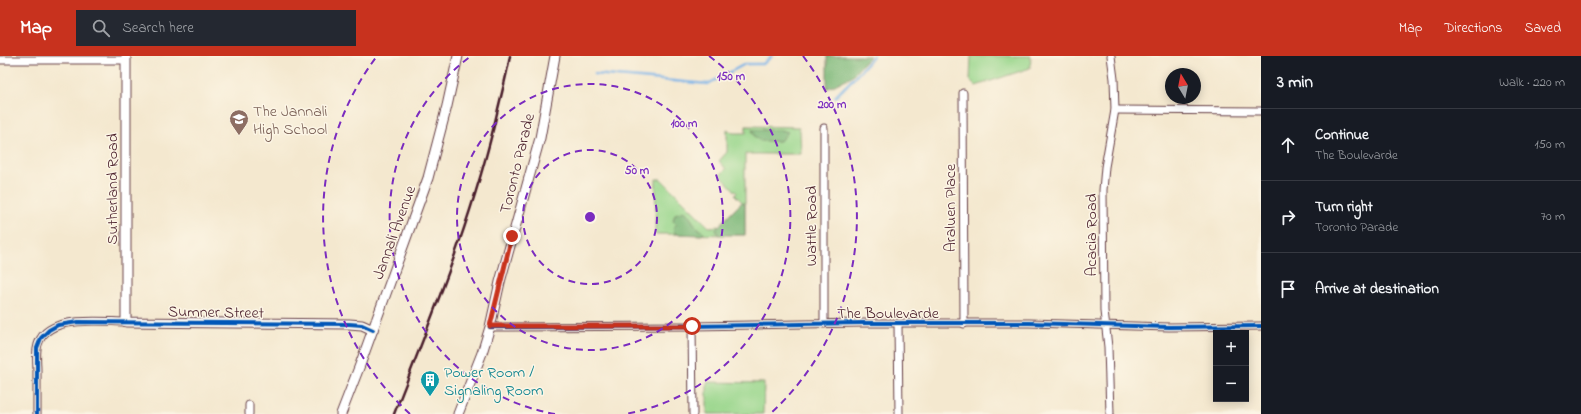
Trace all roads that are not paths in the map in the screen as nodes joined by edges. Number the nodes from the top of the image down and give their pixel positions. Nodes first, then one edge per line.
1 (458, 56) edge
2 (555, 56) edge
3 (1111, 56) edge
4 (126, 58) edge
5 (0, 60) edge
6 (963, 93) dead end
7 (1115, 110) junction
8 (1261, 111) edge
9 (824, 128) dead end
10 (126, 322) junction
11 (824, 324) junction
12 (898, 324) junction
13 (964, 324) junction
14 (1106, 325) junction
15 (490, 326) junction
16 (692, 326) junction
17 (1261, 326) edge
18 (373, 330) junction
19 (249, 405) dead end
20 (37, 414) edge
21 (249, 414) edge
22 (340, 414) edge
23 (458, 414) edge
24 (693, 414) edge
25 (899, 414) edge
26 (1110, 414) edge

1 - 18 street, Jannali Avenue
2 - 15 street, Toronto Parade
3 - 7 street, Acacia Road
4 - 5 street
4 - 10 street, Sutherland Road
6 - 13 street, Araluen Place
7 - 8 street
7 - 14 street, Acacia Road
9 - 11 street, Wattle Road
10 - 18 street, Sumner Street
10 - 20 street, Sumner Street
11 - 12 street, The Boulevarde
11 - 16 street, The Boulevarde
12 - 13 street, The Boulevarde
12 - 25 street
13 - 14 street, The Boulevarde
14 - 17 street, The Boulevarde
14 - 26 street, Acacia Road
15 - 16 street, The Boulevarde
15 - 23 street, Toronto Parade
16 - 24 street
18 - 22 street, Jannali Avenue
19 - 21 street

